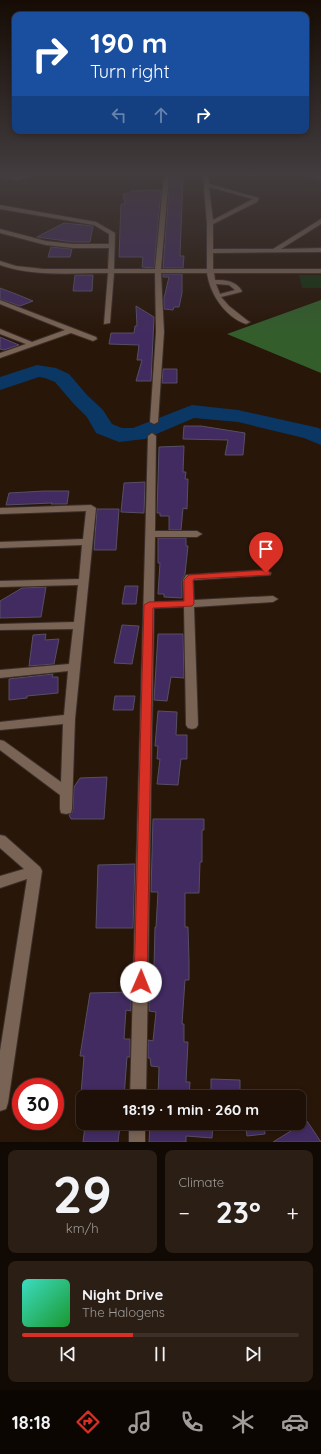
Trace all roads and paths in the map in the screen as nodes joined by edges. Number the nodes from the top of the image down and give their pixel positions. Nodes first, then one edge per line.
1 (105, 228) edge
2 (162, 228) edge
3 (210, 228) edge
4 (310, 228) edge
5 (0, 231) edge
6 (112, 246) junction
7 (321, 250) edge
8 (210, 251) junction
9 (273, 251) junction
10 (0, 263) edge
11 (111, 271) junction
12 (158, 271) junction
13 (210, 271) junction
14 (321, 271) edge
15 (212, 282) junction
16 (218, 296) junction
17 (0, 302) edge
18 (246, 322) dead end
19 (106, 323) dead end
20 (0, 331) edge
21 (70, 331) junction
22 (93, 339) dead end
23 (31, 344) junction
24 (0, 356) edge
25 (154, 422) dead end
26 (152, 436) dead end
27 (0, 511) edge
28 (150, 534) junction
29 (197, 534) dead end
30 (87, 542) junction
31 (0, 545) edge
32 (266, 573) dead end
33 (82, 582) junction
34 (0, 584) edge
35 (273, 599) dead end
36 (189, 604) junction
37 (149, 605) junction
38 (79, 625) junction
39 (0, 627) edge
40 (75, 667) junction
41 (0, 674) edge
42 (69, 719) junction
43 (192, 725) dead end
44 (0, 726) edge
45 (0, 744) edge
46 (66, 793) junction
47 (66, 810) dead end
48 (0, 840) edge
49 (35, 872) junction
50 (0, 882) edge
51 (138, 1090) edge
52 (0, 1103) edge
53 (137, 1130) edge
54 (137, 1142) edge

1 - 6 street
2 - 12 street
3 - 8 street
4 - 9 street
5 - 6 street
6 - 11 street
7 - 9 street
8 - 9 street
8 - 13 street
10 - 11 street
11 - 12 street
11 - 19 street
12 - 13 street
12 - 25 street
13 - 14 street
13 - 15 street
15 - 16 street
15 - 16 street
16 - 18 street
17 - 21 street
20 - 23 street
21 - 22 street
21 - 23 street
23 - 24 street
26 - 28 street
27 - 30 street
28 - 29 street
28 - 37 street
30 - 31 street
30 - 33 street
32 - 36 street
33 - 34 street
33 - 38 street
35 - 36 street
36 - 37 street
36 - 43 street
37 - 51 street
38 - 39 street
38 - 40 street
40 - 41 street
40 - 42 street
42 - 44 street
42 - 46 street
45 - 46 street
46 - 47 street
48 - 49 street
49 - 50 street
49 - 52 street
53 - 54 street

